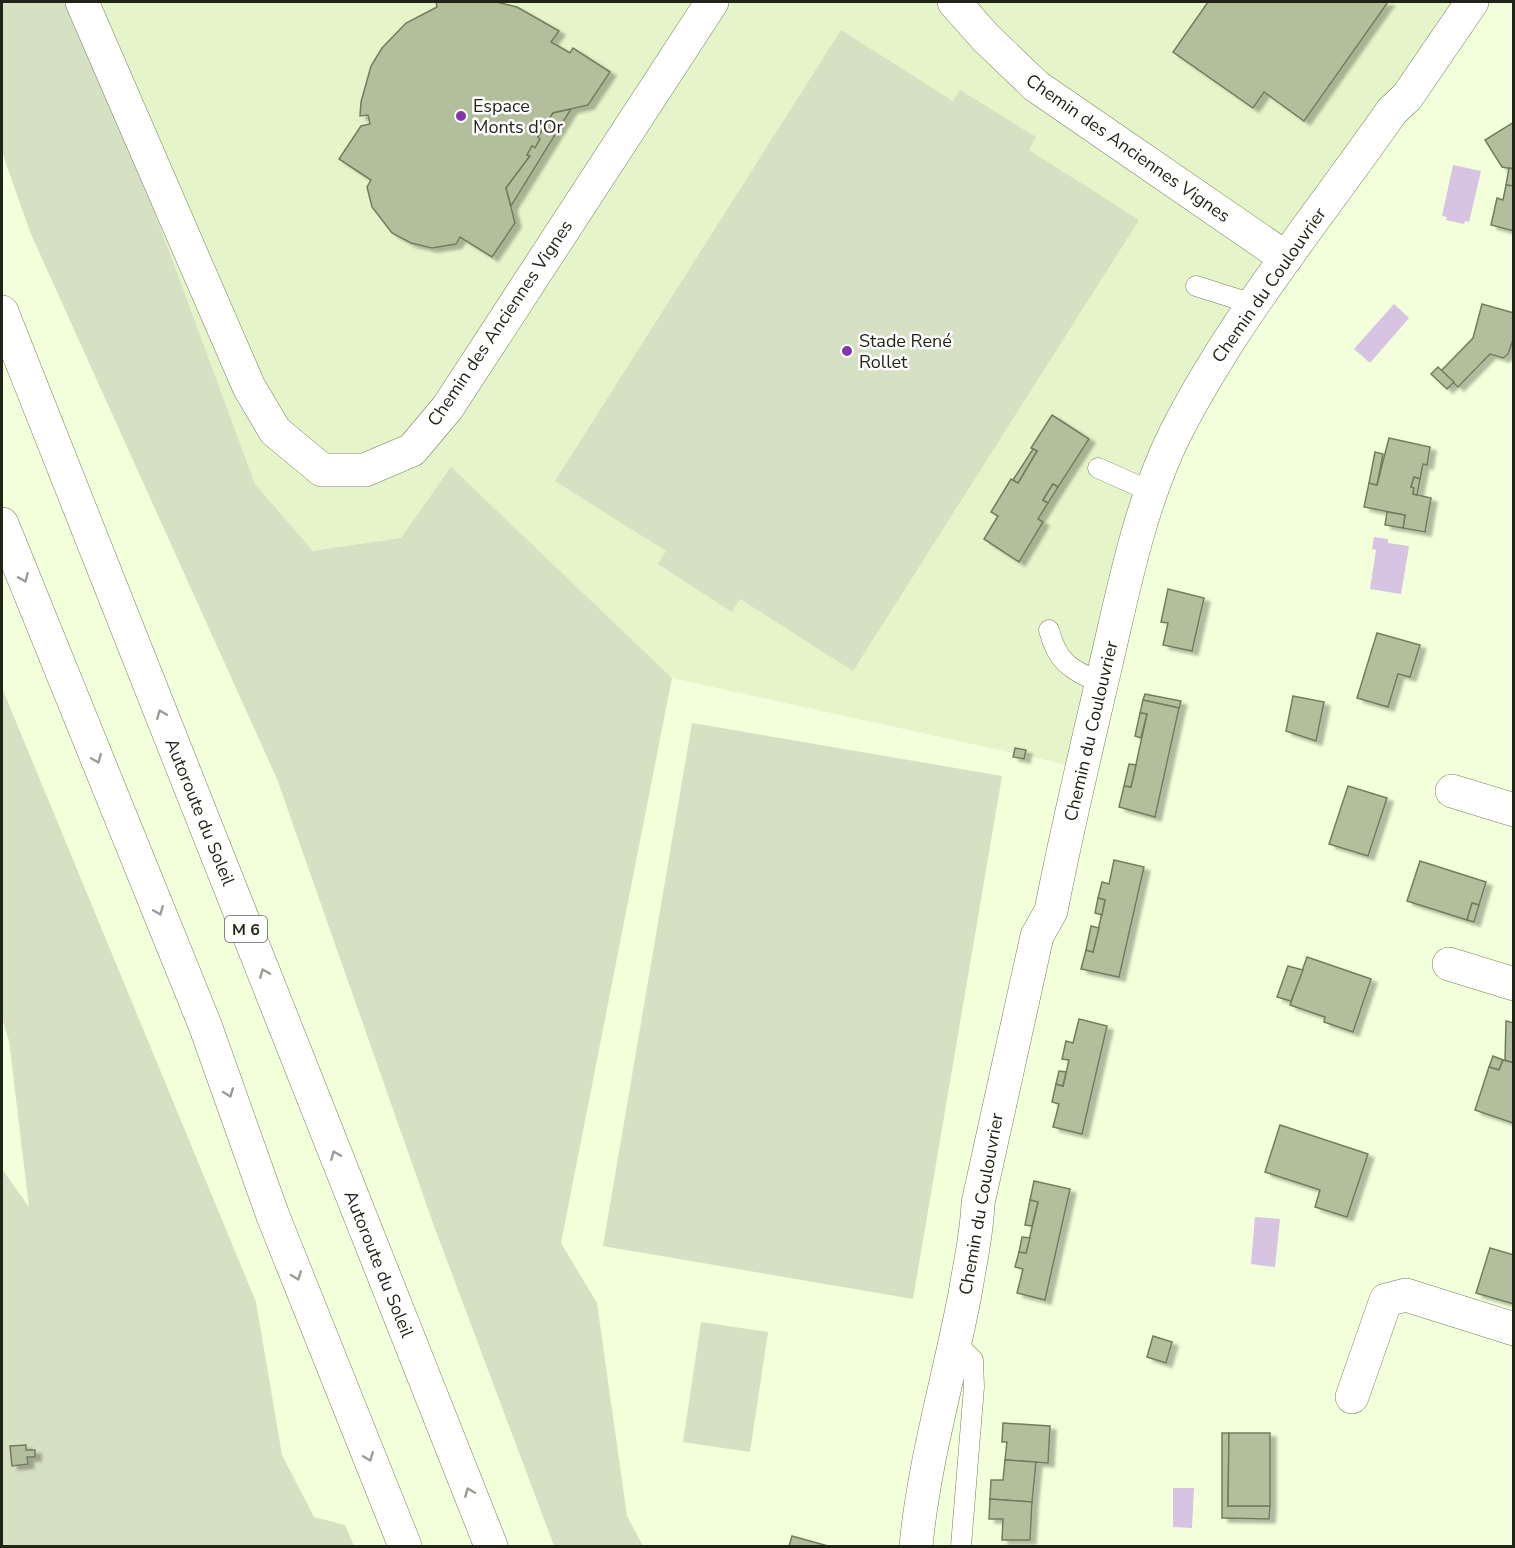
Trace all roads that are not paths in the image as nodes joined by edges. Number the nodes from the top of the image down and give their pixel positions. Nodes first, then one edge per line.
1 (82, 2) edge
2 (712, 2) edge
3 (954, 2) edge
4 (1472, 2) edge
5 (1286, 258) junction
6 (1196, 286) dead end
7 (1253, 304) junction
8 (2, 312) edge
9 (1098, 468) dead end
10 (1152, 492) junction
11 (2, 524) edge
12 (1049, 630) dead end
13 (1102, 684) junction
14 (1452, 791) dead end
15 (1514, 810) edge
16 (1449, 964) dead end
17 (1514, 984) edge
18 (1514, 1329) edge
19 (956, 1343) junction
20 (1352, 1397) dead end
21 (405, 1546) edge
22 (491, 1546) edge
23 (916, 1546) edge
24 (961, 1546) edge

1 - 2 main road, Chemin des Anciennes Vignes
3 - 5 main road, Chemin des Anciennes Vignes
4 - 5 main road, Chemin du Coulouvrier
5 - 7 main road, Chemin du Coulouvrier
6 - 7 lane
7 - 10 main road, Chemin du Coulouvrier
22 -> 8 main road, Autoroute du Soleil / M 6
9 - 10 lane
10 - 13 main road, Chemin du Coulouvrier
11 -> 21 main road
12 - 13 lane
13 - 19 main road, Chemin du Coulouvrier
14 - 15 main road
16 - 17 main road
18 - 20 main road
19 - 23 main road, Chemin du Coulouvrier
19 - 24 lane

